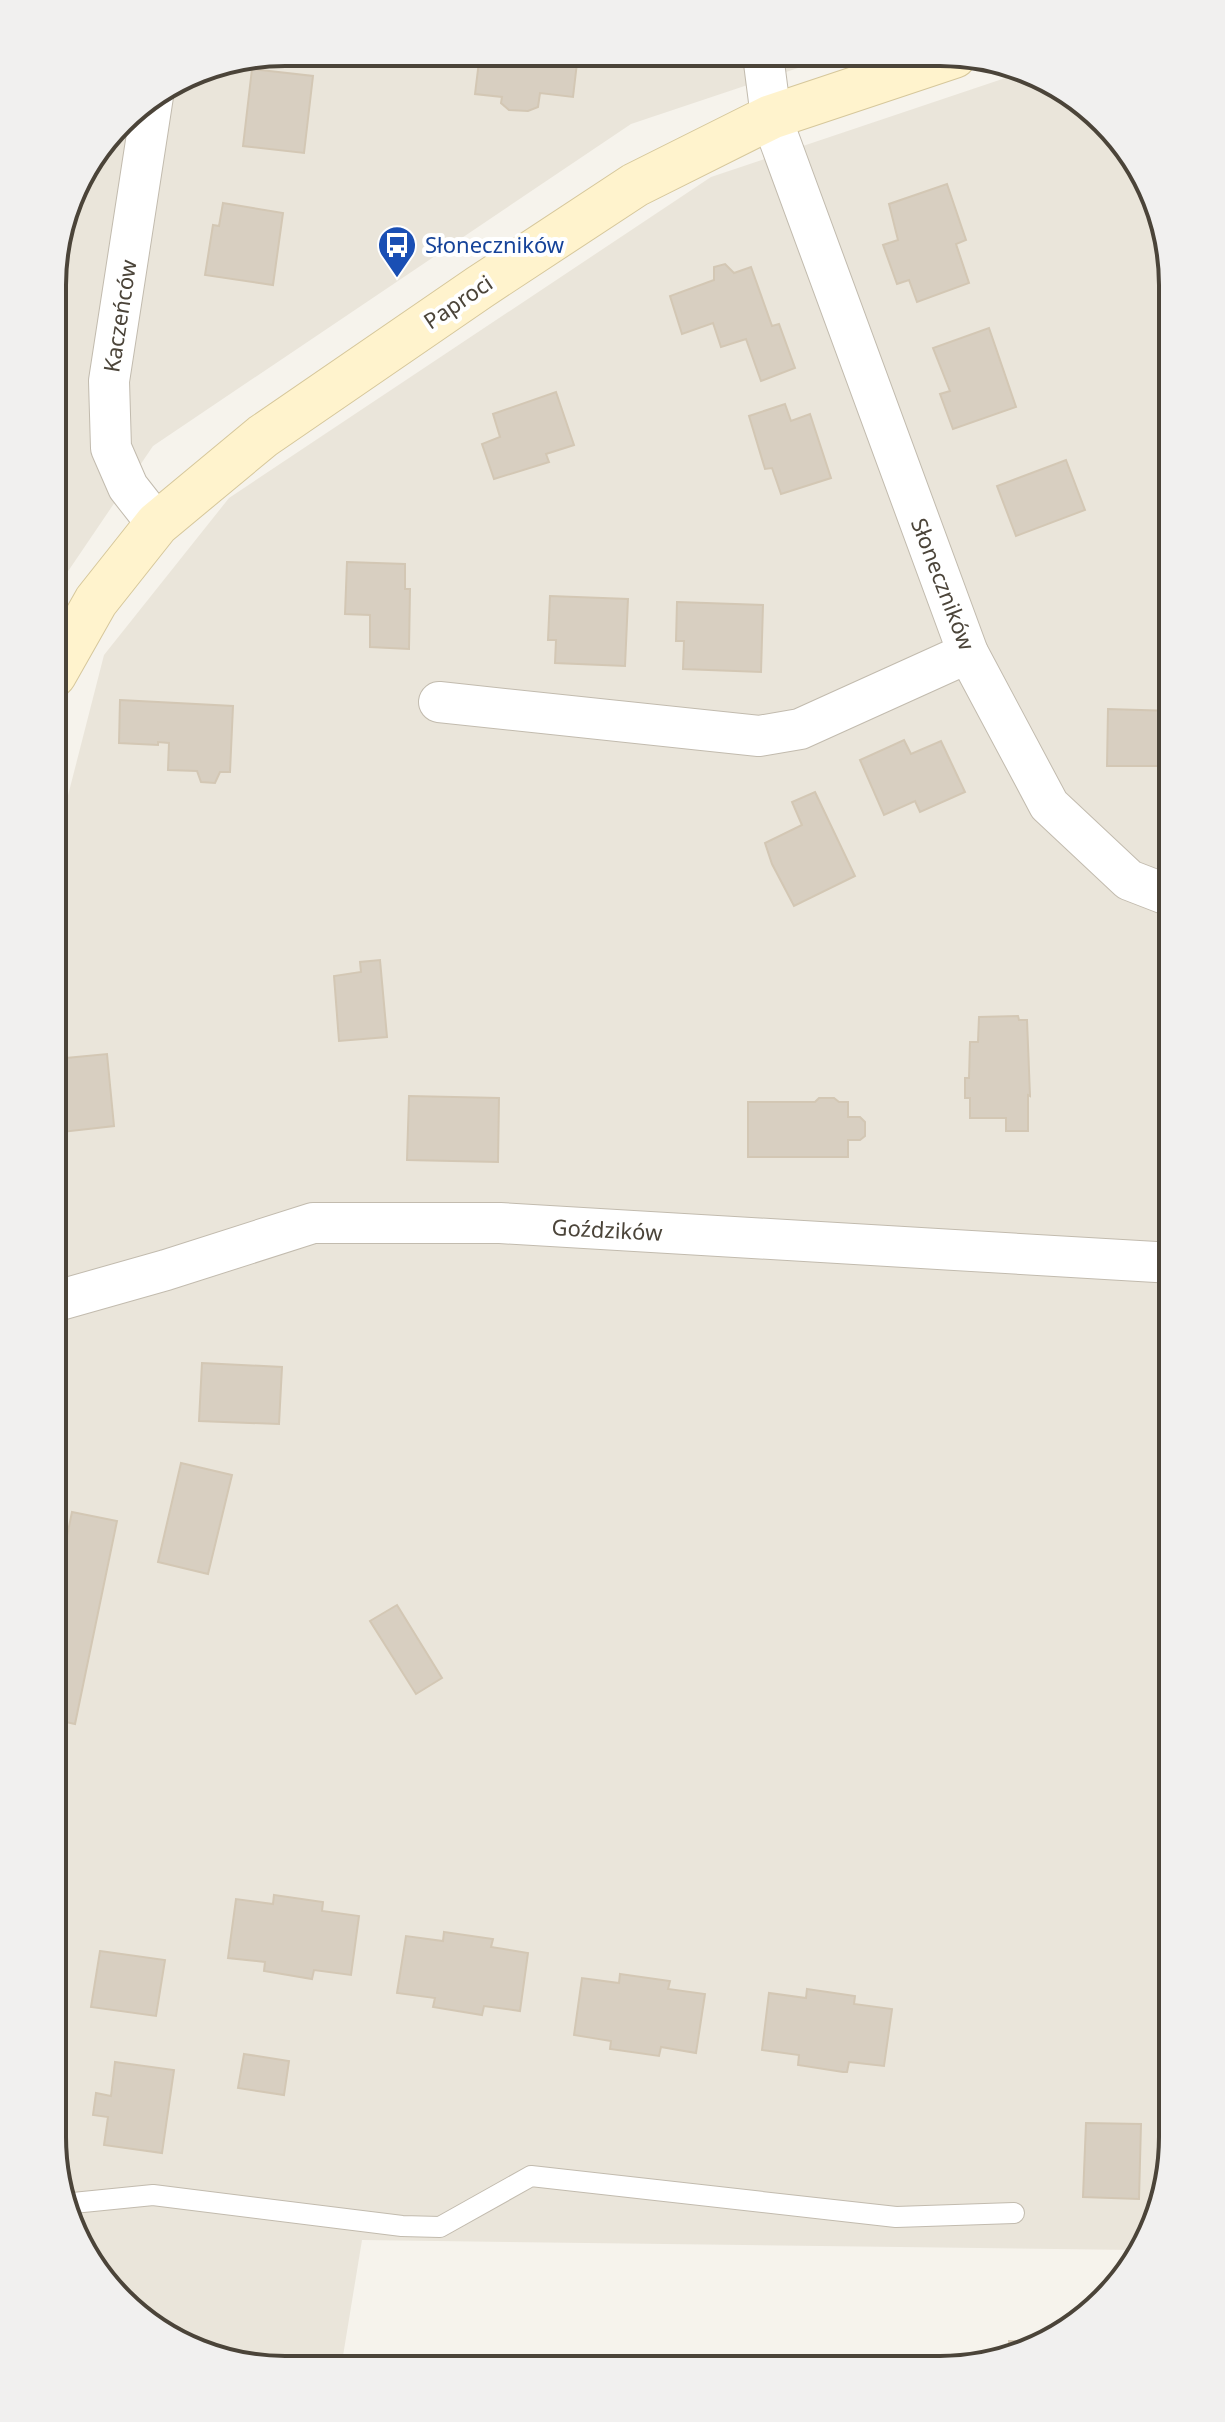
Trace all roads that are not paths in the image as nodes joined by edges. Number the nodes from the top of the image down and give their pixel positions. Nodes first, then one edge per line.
1 (764, 66) edge
2 (924, 66) edge
3 (151, 112) edge
4 (771, 117) junction
5 (157, 524) junction
6 (968, 653) junction
7 (66, 654) edge
8 (439, 702) dead end
9 (1159, 892) edge
10 (1159, 1262) edge
11 (66, 1298) edge
12 (76, 2203) edge
13 (1014, 2213) dead end

1 - 4 street, Słoneczników
2 - 4 street, Paproci
3 - 5 street, Kaczeńców
4 - 5 street, Paproci
4 - 6 street, Słoneczników
5 - 7 street, Paproci
6 - 8 street
6 - 9 street, Słoneczników
10 - 11 street, Goździków
12 - 13 lane

